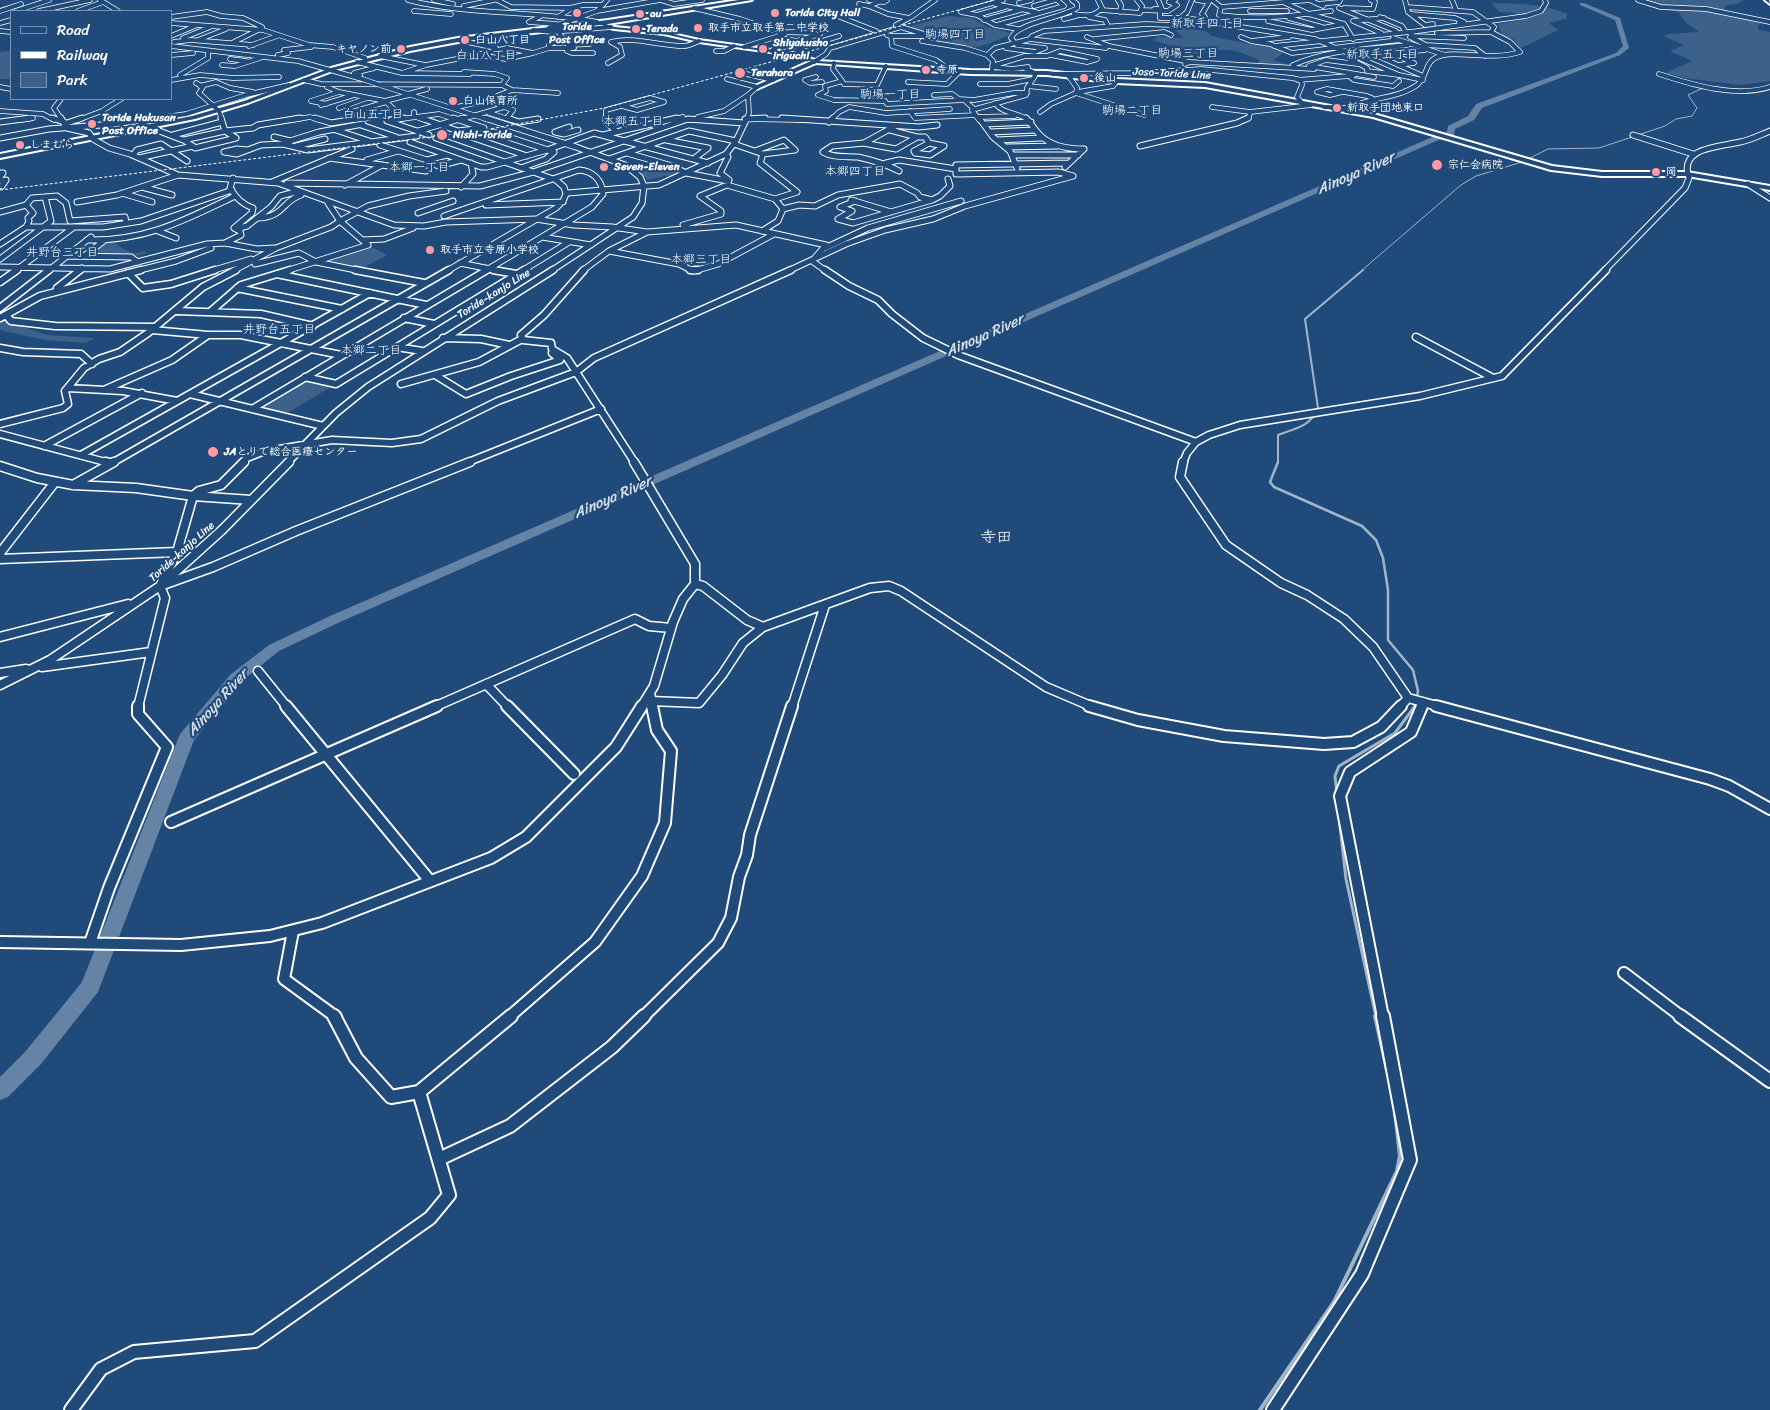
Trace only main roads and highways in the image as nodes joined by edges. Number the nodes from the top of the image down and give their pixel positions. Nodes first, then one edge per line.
1 (743, 0) edge
2 (749, 0) edge
3 (1767, 0) edge
4 (1770, 3) edge
5 (696, 8) junction
6 (598, 23) junction
7 (534, 31) junction
8 (814, 62) junction
9 (333, 70) junction
10 (757, 87) road end
11 (0, 156) edge
12 (1770, 188) edge

1 - 5 highway
2 - 5 highway
3 - 4 main road
5 - 6 highway
5 - 6 highway
6 - 7 highway
6 - 7 highway
6 - 8 main road, Joso-Toride Line
7 - 9 highway
7 - 9 highway
8 - 10 main road
8 - 12 main road, Joso-Toride Line
9 - 11 highway

